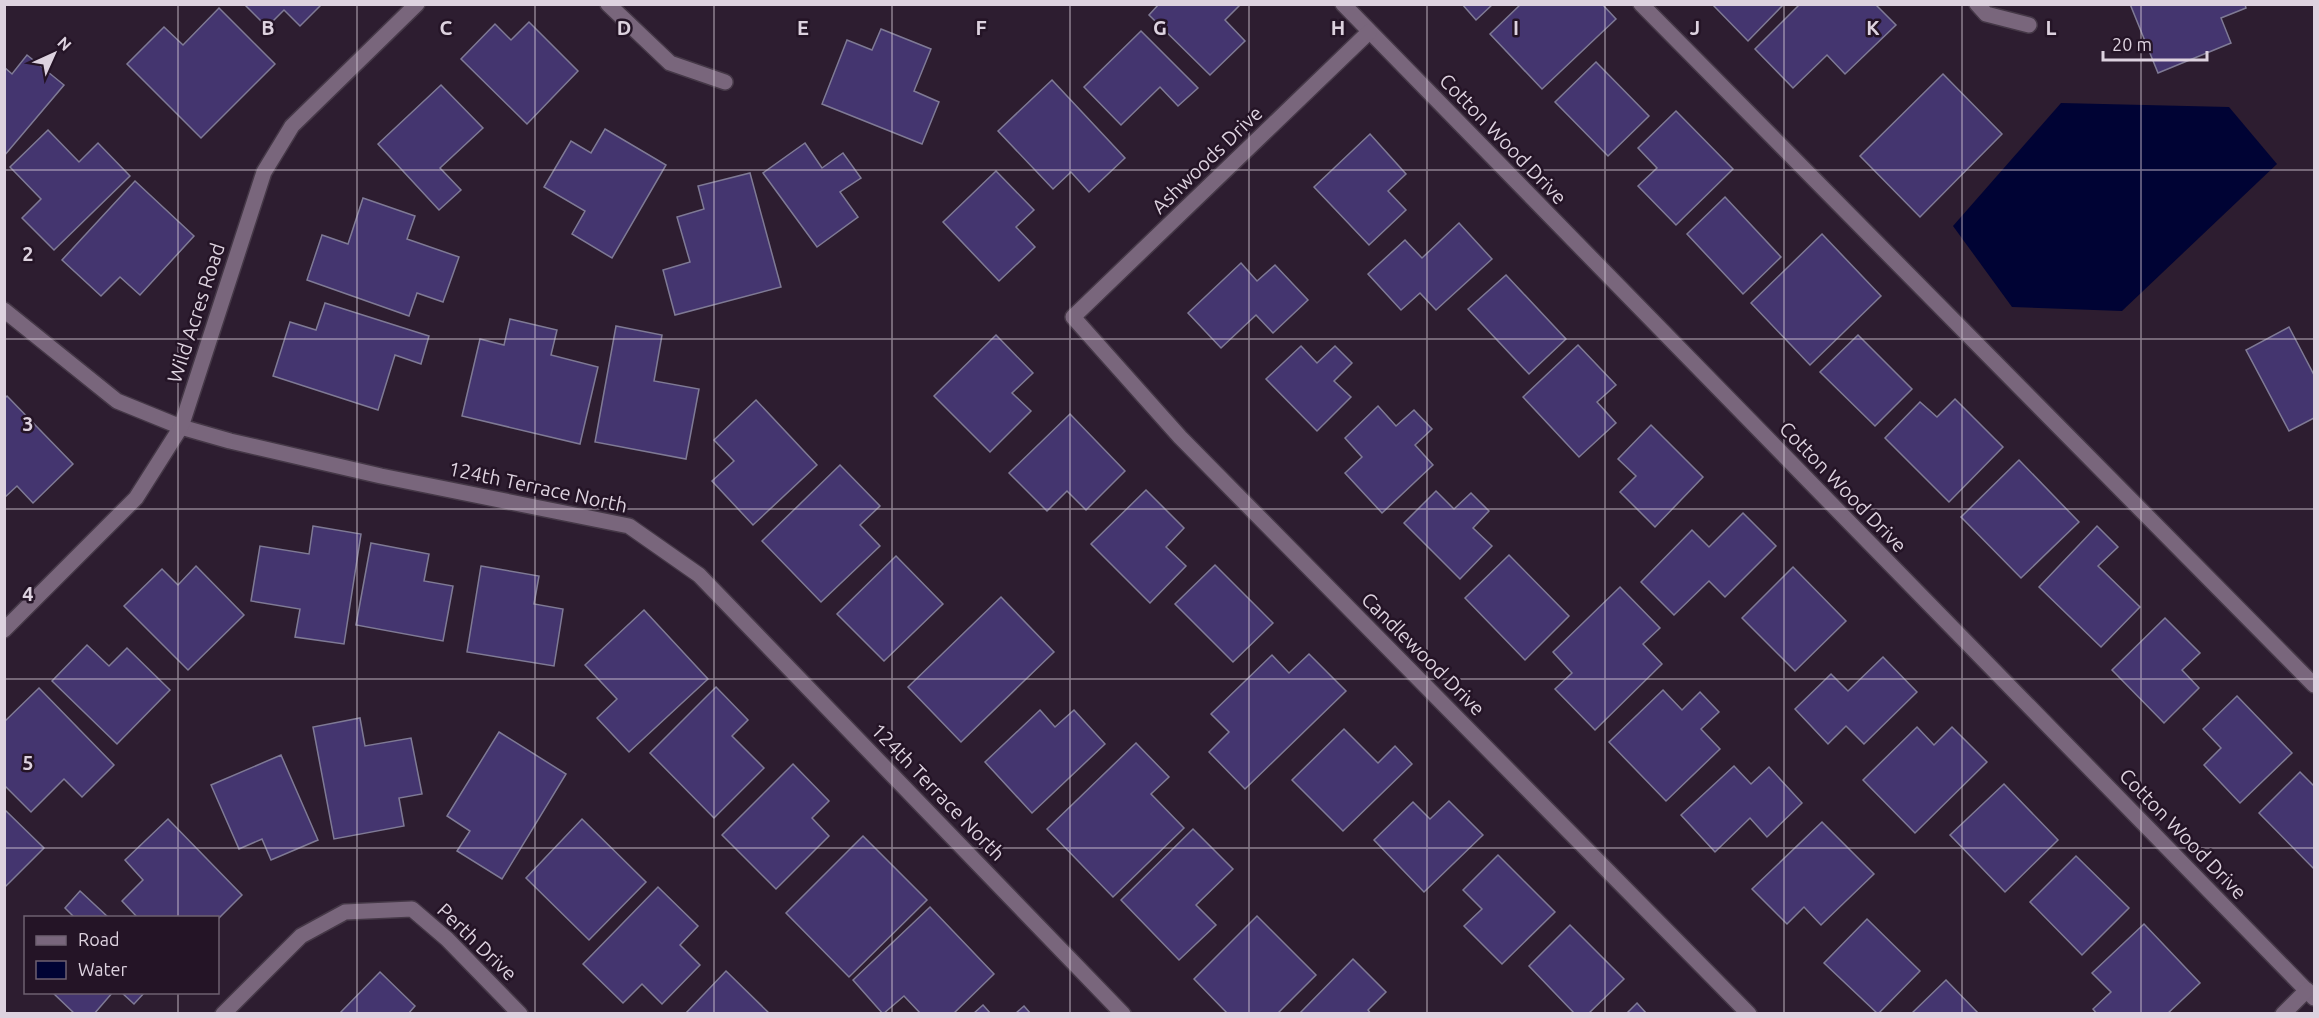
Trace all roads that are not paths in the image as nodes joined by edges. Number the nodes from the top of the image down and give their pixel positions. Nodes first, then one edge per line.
1 (417, 4) edge
2 (608, 4) edge
3 (1343, 4) edge
4 (1641, 4) edge
5 (1977, 4) edge
6 (2029, 25) dead end
7 (1369, 32) junction
8 (725, 82) dead end
9 (4, 310) edge
10 (1073, 317) joint
11 (181, 427) junction
12 (4, 630) edge
13 (2314, 685) edge
14 (2311, 994) edge
15 (223, 1014) edge
16 (520, 1014) edge
17 (1123, 1014) edge
18 (1749, 1014) edge
19 (2283, 1014) edge

1 - 11 street, Wild Acres Road
2 - 8 street
3 - 7 street, Cotton Wood Drive
4 - 13 street
5 - 6 street
7 - 10 street, Ashwoods Drive
7 - 14 street, Cotton Wood Drive
9 - 11 street, 124th Terrace North
10 - 18 street, Candlewood Drive
11 - 12 street, Wild Acres Road
11 - 17 street, 124th Terrace North
14 - 19 street
15 - 16 street, Perth Drive

